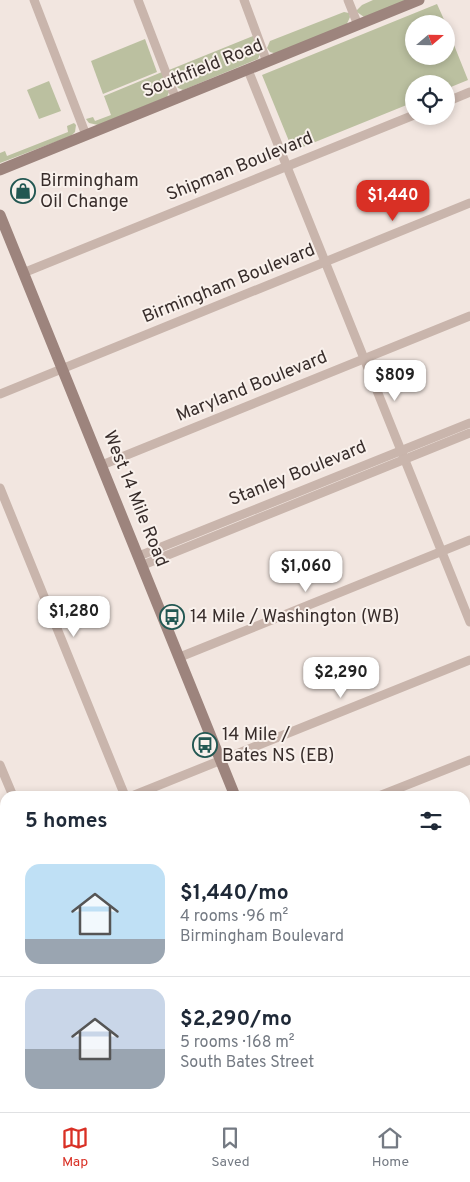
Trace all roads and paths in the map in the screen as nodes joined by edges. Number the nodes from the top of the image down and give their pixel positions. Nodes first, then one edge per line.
1 (34, 0) edge
2 (138, 0) edge
3 (244, 0) edge
4 (348, 0) edge
5 (419, 0) edge
6 (358, 25) junction
7 (267, 62) junction
8 (248, 70) junction
9 (470, 92) edge
10 (176, 98) junction
11 (455, 98) edge
12 (405, 119) edge
13 (86, 135) junction
14 (287, 165) junction
15 (0, 170) edge
16 (470, 204) edge
17 (0, 215) edge
18 (325, 262) junction
19 (23, 273) junction
20 (470, 316) edge
21 (364, 358) junction
22 (62, 368) junction
23 (0, 394) edge
24 (470, 422) edge
25 (470, 433) edge
26 (403, 455) junction
27 (102, 465) junction
28 (0, 488) edge
29 (470, 540) edge
30 (442, 551) junction
31 (141, 561) junction
32 (470, 622) edge
33 (180, 657) junction
34 (470, 660) edge
35 (221, 760) junction
36 (470, 760) edge
37 (0, 765) edge
38 (11, 791) edge
39 (123, 791) edge
40 (144, 791) edge
41 (233, 791) edge
42 (392, 791) edge

1 - 13 street
2 - 10 street
3 - 7 street
4 - 6 street
5 - 6 main road, Southfield Road
6 - 7 main road, Southfield Road
7 - 8 main road, Southfield Road
8 - 10 main road, Southfield Road
8 - 14 street
9 - 11 street
10 - 13 main road, Southfield Road
12 - 14 street, Shipman Boulevard
13 - 15 main road, Southfield Road
14 - 18 street
14 - 19 street, Shipman Boulevard
16 - 18 street, Birmingham Boulevard
17 - 19 main road, West 14 Mile Road
18 - 21 street
18 - 22 street, Birmingham Boulevard
19 - 22 main road, West 14 Mile Road
20 - 21 street, Maryland Boulevard
21 - 26 street
21 - 27 street, Maryland Boulevard
22 - 23 street, Birmingham Boulevard
22 - 27 main road, West 14 Mile Road
24 - 26 street, Stanley Boulevard
25 - 26 street, Stanley Boulevard
26 - 30 street
26 - 31 street, Stanley Boulevard
27 - 31 main road, West 14 Mile Road
28 - 39 street
29 - 30 street
30 - 32 street
30 - 33 street
31 - 33 main road, West 14 Mile Road
33 - 35 main road, West 14 Mile Road
34 - 35 street
35 - 40 street
35 - 41 main road, West 14 Mile Road
36 - 42 street
37 - 38 street

